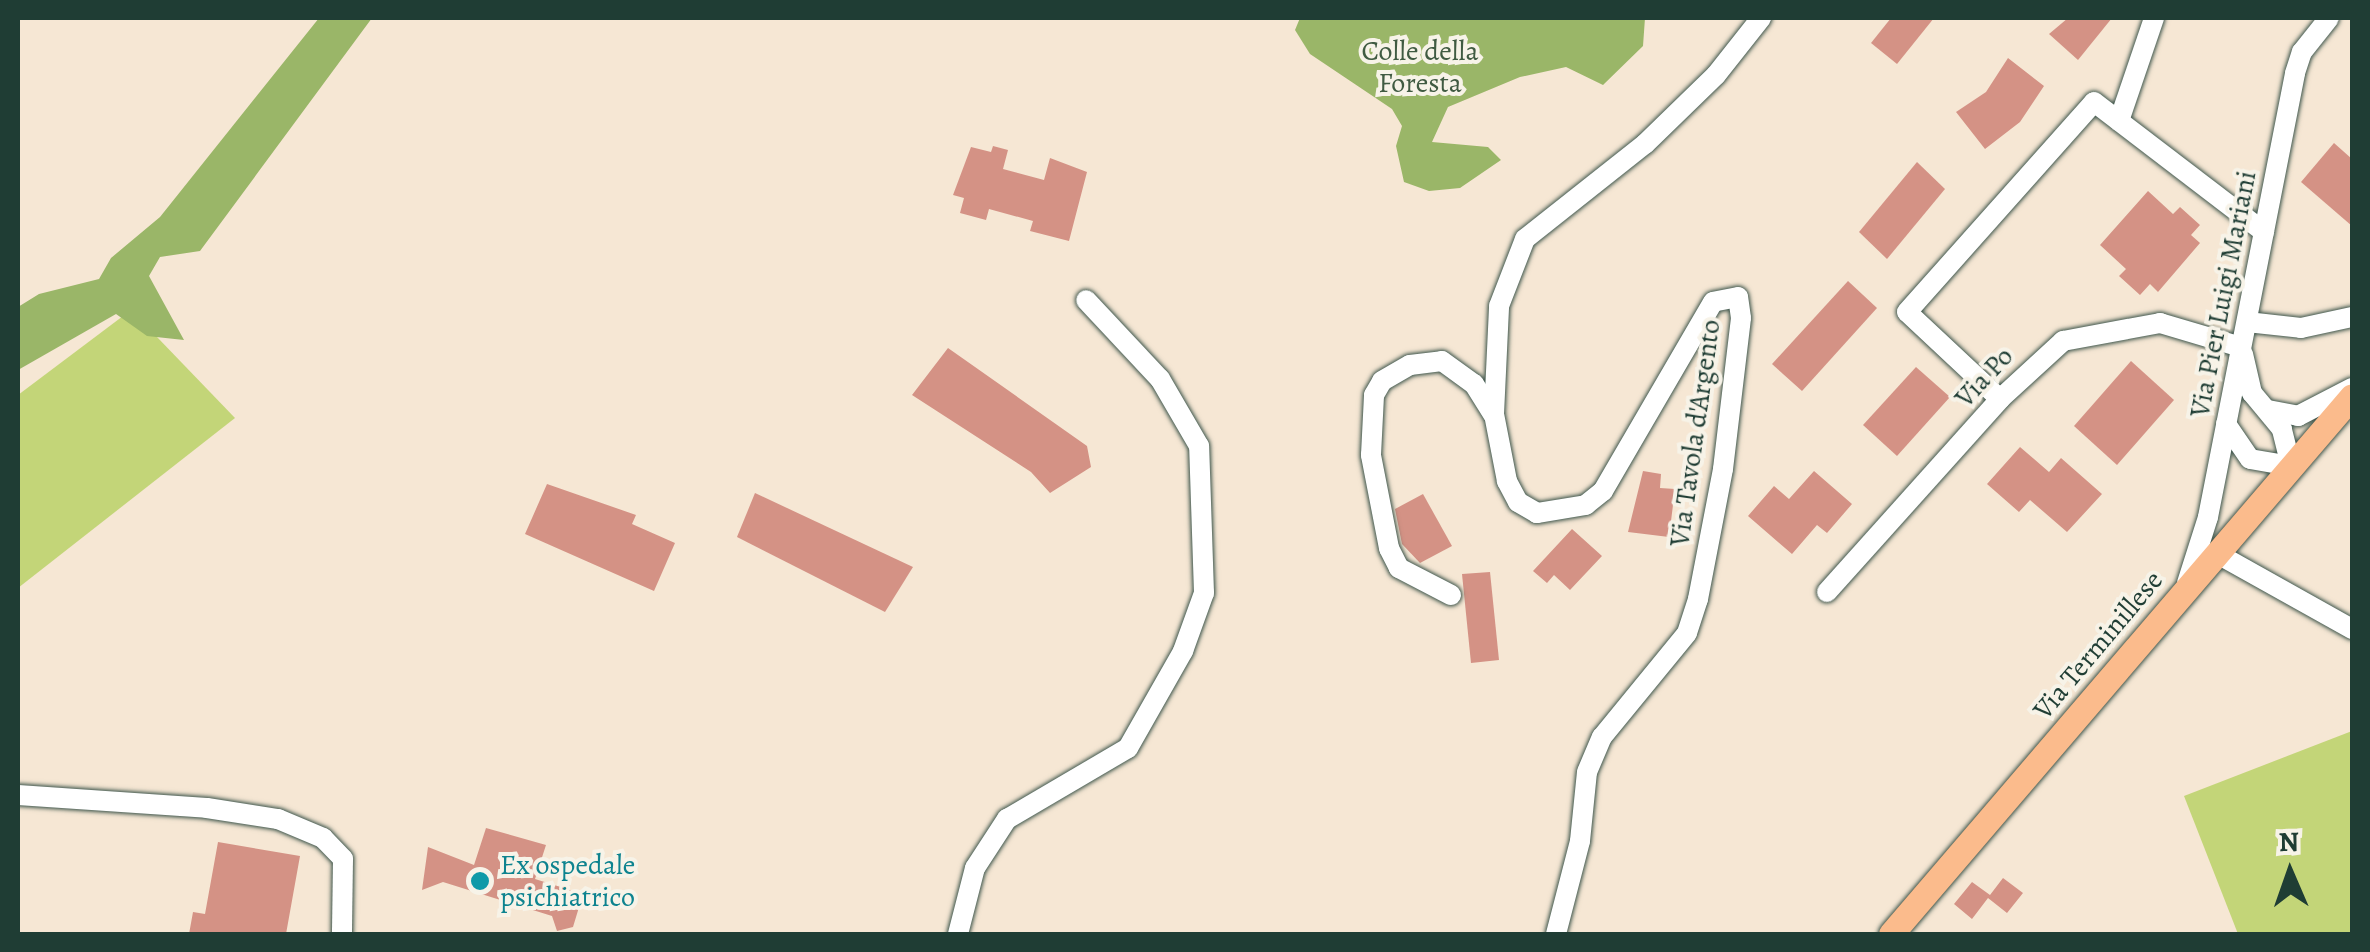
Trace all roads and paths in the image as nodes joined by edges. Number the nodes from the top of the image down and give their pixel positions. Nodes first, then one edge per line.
1 (1762, 18) edge
2 (2154, 18) edge
3 (2329, 18) edge
4 (2119, 121) junction
5 (2264, 232) junction
6 (1086, 300) dead end
7 (2352, 317) edge
8 (2247, 322) junction
9 (2241, 348) junction
10 (2352, 392) edge
11 (2000, 399) junction
12 (2268, 410) junction
13 (1494, 414) junction
14 (2226, 423) junction
15 (2291, 466) junction
16 (2216, 553) junction
17 (2186, 588) junction
18 (1827, 592) dead end
19 (1452, 596) dead end
20 (2352, 629) edge
21 (18, 795) edge
22 (342, 934) edge
23 (958, 934) edge
24 (1556, 934) edge
25 (1891, 934) edge

1 - 13 street, Via Tavola d'Argento
2 - 4 street
3 - 5 street, Via Pier Luigi Mariani
4 - 5 street
4 - 11 street
5 - 8 street, Via Pier Luigi Mariani
6 - 23 street
7 - 8 street
8 - 9 street, Via Pier Luigi Mariani
9 - 11 street, Via Po
9 - 12 street
9 - 14 street, Via Pier Luigi Mariani
10 - 12 street
10 - 15 main road, Via Terminillese
11 - 18 street, Via Po
12 - 15 street
13 - 19 street
13 - 24 street, Via Tavola d'Argento
14 - 15 street
14 - 17 street, Via Pier Luigi Mariani
15 - 16 main road, Via Terminillese
16 - 17 main road, Via Terminillese
16 - 20 street
17 - 25 main road, Via Terminillese
21 - 22 street

